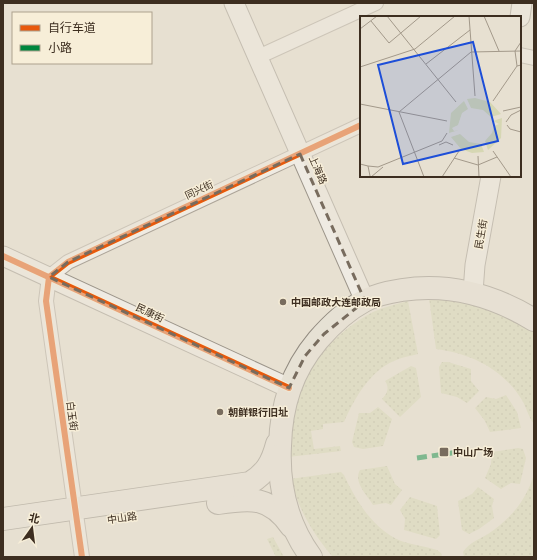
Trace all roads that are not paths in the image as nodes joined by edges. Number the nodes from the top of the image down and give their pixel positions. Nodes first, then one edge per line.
1 (234, 3) edge
2 (376, 3) edge
3 (522, 3) edge
4 (520, 16) edge
5 (521, 54) edge
6 (258, 57) junction
7 (534, 58) edge
8 (360, 125) edge
9 (300, 154) junction
10 (491, 177) edge
11 (3, 256) edge
12 (49, 277) junction
13 (473, 292) junction
14 (365, 301) junction
15 (534, 320) edge
16 (289, 388) junction
17 (281, 428) junction
18 (240, 492) junction
19 (76, 517) junction
20 (3, 520) edge
21 (295, 531) junction
22 (3, 534) edge
23 (82, 557) edge
24 (311, 557) edge

1 - 6 main road, 上海路
2 - 6 street
3 - 4 main road
5 - 7 street
6 - 9 main road, 上海路
8 - 9 street, 同兴街
9 - 12 street, 同兴街
9 - 14 main road, 上海路
10 - 13 main road, 民生街
11 - 12 main road, 民康街
12 - 16 main road, 民康街
12 - 19 street, 白玉街
13 - 14 main road
13 - 15 main road
14 - 16 main road
16 - 17 main road
17 - 18 main road
17 - 21 main road
18 - 19 main road, 中山路
18 - 21 main road
19 - 20 main road, 中山路
19 - 22 main road, 中山路
19 - 23 street, 白玉街
21 - 24 main road

